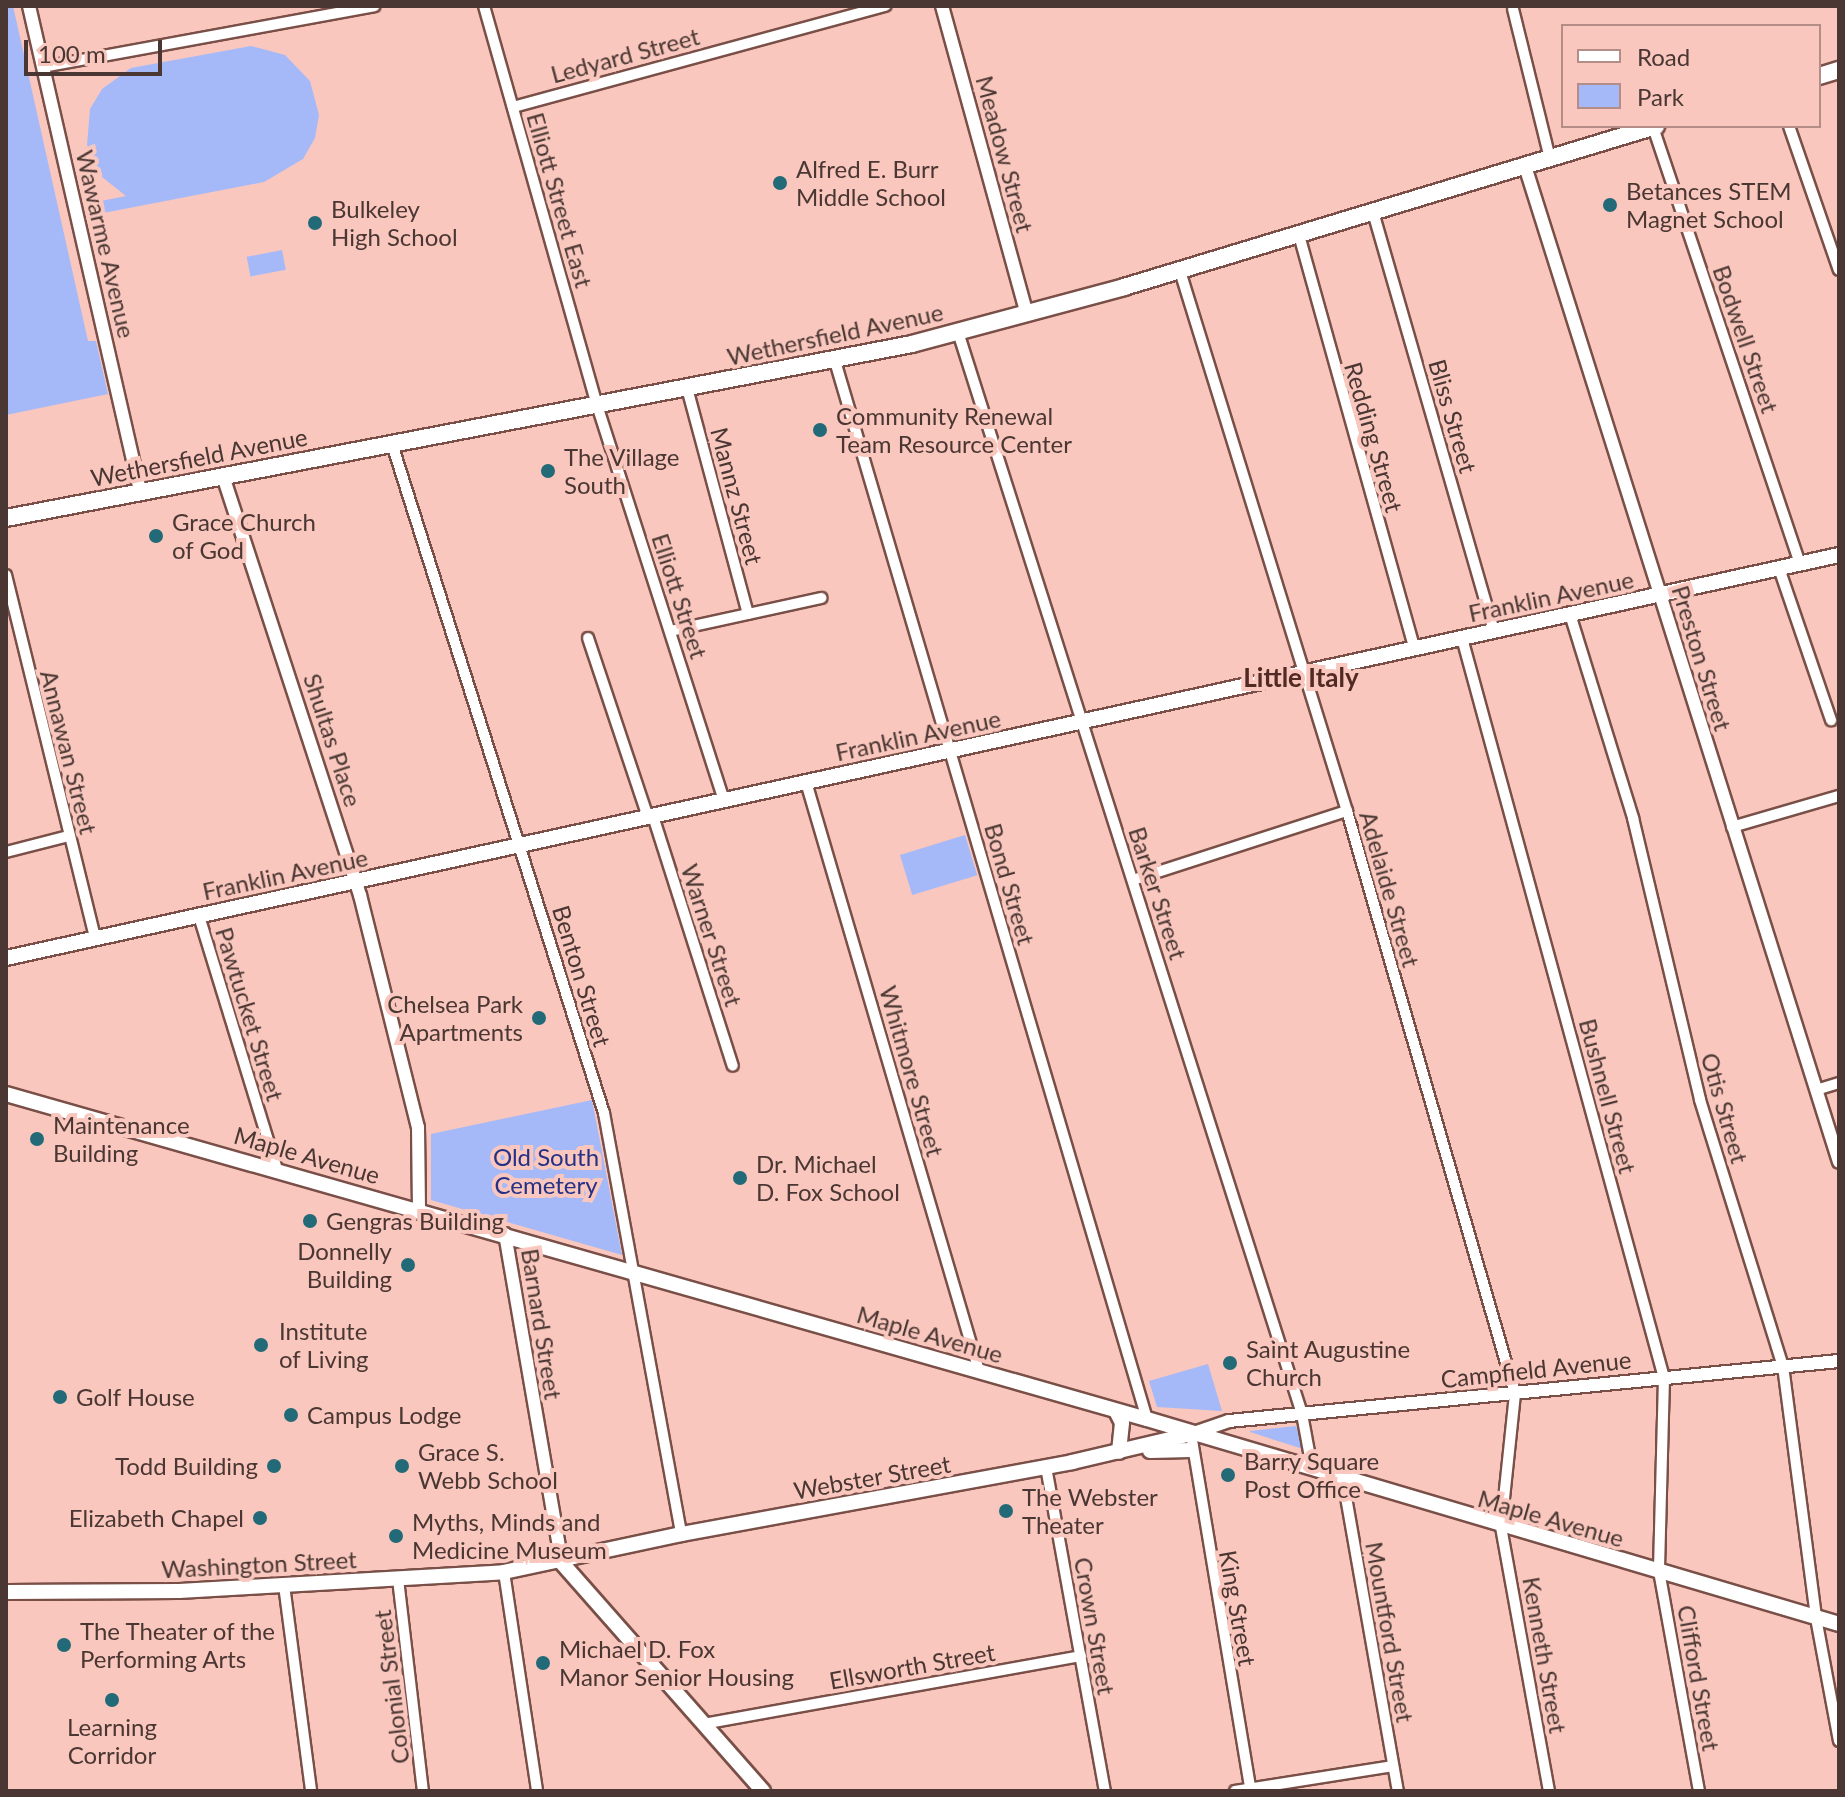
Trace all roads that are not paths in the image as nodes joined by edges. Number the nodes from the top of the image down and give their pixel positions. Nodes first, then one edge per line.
1 (29, 6) edge
2 (374, 6) edge
3 (484, 6) edge
4 (886, 6) edge
5 (942, 6) edge
6 (1513, 9) dead end
7 (43, 67) junction
8 (513, 107) junction
9 (1648, 128) edge
10 (1656, 128) edge
11 (1790, 128) edge
12 (1550, 158) junction
13 (1525, 166) junction
14 (1373, 212) junction
15 (1299, 235) junction
16 (1839, 270) edge
17 (1180, 271) junction
18 (1027, 315) junction
19 (958, 332) junction
20 (835, 361) junction
21 (687, 388) junction
22 (597, 405) junction
23 (392, 444) junction
24 (223, 476) junction
25 (140, 492) junction
26 (6, 518) edge
27 (1839, 555) edge
28 (1800, 563) junction
29 (1779, 568) junction
30 (6, 575) edge
31 (1660, 594) junction
32 (821, 598) dead end
33 (748, 614) junction
34 (1570, 614) junction
35 (670, 631) junction
36 (1494, 631) junction
37 (588, 638) dead end
38 (1462, 638) junction
39 (1414, 648) junction
40 (1303, 673) junction
41 (1831, 720) dead end
42 (1082, 721) junction
43 (950, 750) junction
44 (806, 782) junction
45 (1839, 796) edge
46 (724, 800) junction
47 (1347, 811) junction
48 (651, 816) junction
49 (1732, 827) junction
50 (69, 836) junction
51 (519, 845) junction
52 (6, 852) edge
53 (1133, 880) junction
54 (356, 881) junction
55 (199, 916) junction
56 (95, 938) junction
57 (6, 958) edge
58 (733, 1066) dead end
59 (1839, 1083) edge
60 (1816, 1090) junction
61 (6, 1094) edge
62 (1839, 1162) edge
63 (277, 1169) junction
64 (419, 1210) junction
65 (505, 1234) junction
66 (634, 1271) junction
67 (1839, 1361) edge
68 (1783, 1366) junction
69 (979, 1371) junction
70 (1664, 1378) junction
71 (1515, 1394) junction
72 (1116, 1411) junction
73 (1302, 1414) junction
74 (1147, 1419) junction
75 (1191, 1434) junction
76 (1138, 1447) junction
77 (1191, 1450) junction
78 (1119, 1452) junction
79 (1046, 1467) junction
80 (1312, 1468) junction
81 (1343, 1480) junction
82 (1501, 1527) junction
83 (681, 1534) junction
84 (562, 1563) junction
85 (1659, 1571) junction
86 (504, 1572) junction
87 (398, 1579) junction
88 (284, 1585) junction
89 (6, 1592) edge
90 (1816, 1618) junction
91 (1839, 1624) edge
92 (1081, 1656) junction
93 (703, 1724) junction
94 (1839, 1741) edge
95 (1393, 1766) junction
96 (1250, 1788) junction
97 (311, 1791) edge
98 (423, 1791) edge
99 (537, 1791) edge
100 (763, 1791) edge
101 (1105, 1791) edge
102 (1235, 1791) edge
103 (1398, 1791) edge
104 (1549, 1791) edge
105 (1699, 1791) edge

1 - 7 street, Wawarme Avenue
2 - 7 street
3 - 8 street, Elliott Street East
4 - 8 street, Ledyard Street
5 - 18 street, Meadow Street
6 - 12 street
7 - 25 street, Wawarme Avenue
8 - 22 street, Elliott Street East
9 - 12 main road, Wethersfield Avenue
10 - 28 street, Bodwell Street
11 - 16 street
12 - 13 main road, Wethersfield Avenue
13 - 14 main road, Wethersfield Avenue
13 - 31 street, Preston Street
14 - 15 main road, Wethersfield Avenue
14 - 36 street, Bliss Street
15 - 17 main road, Wethersfield Avenue
15 - 39 street, Redding Street
17 - 18 main road, Wethersfield Avenue
17 - 40 street, Adelaide Street
18 - 19 main road, Wethersfield Avenue
19 - 20 main road, Wethersfield Avenue
19 - 42 street, Barker Street
20 - 21 main road, Wethersfield Avenue
20 - 43 street, Bond Street
21 - 22 main road, Wethersfield Avenue
21 - 33 street, Mannz Street
22 - 23 main road, Wethersfield Avenue
22 - 35 street, Elliott Street
23 - 24 main road, Wethersfield Avenue
23 - 51 street, Benton Street
24 - 25 main road, Wethersfield Avenue
24 - 54 street, Shultas Place
25 - 26 main road, Wethersfield Avenue
27 - 28 main road, Franklin Avenue
28 - 29 main road, Franklin Avenue
29 - 31 main road, Franklin Avenue
29 - 41 street
30 - 50 street, Annawan Street
31 - 34 main road, Franklin Avenue
31 - 49 street, Preston Street
32 - 33 street
33 - 35 street
34 - 36 main road, Franklin Avenue
34 - 68 street, Otis Street
35 - 46 street, Elliott Street
36 - 38 main road, Franklin Avenue
37 - 48 street, Warner Street
38 - 39 main road, Franklin Avenue
38 - 70 street, Bushnell Street
39 - 40 main road, Franklin Avenue
40 - 42 main road, Franklin Avenue
40 - 47 street, Adelaide Street
42 - 43 main road, Franklin Avenue
42 - 53 street, Barker Street
43 - 44 main road, Franklin Avenue
43 - 74 street, Bond Street
44 - 46 main road, Franklin Avenue
44 - 69 street, Whitmore Street
45 - 49 street
46 - 48 main road, Franklin Avenue
47 - 53 street
47 - 71 street, Adelaide Street
48 - 51 main road, Franklin Avenue
48 - 58 street, Warner Street
49 - 60 street, Preston Street
50 - 52 street
50 - 56 street, Annawan Street
51 - 54 main road, Franklin Avenue
51 - 66 street, Benton Street
53 - 73 street, Barker Street
54 - 55 main road, Franklin Avenue
54 - 64 street, Shultas Place
55 - 56 main road, Franklin Avenue
55 - 63 street, Pawtucket Street
56 - 57 main road, Franklin Avenue
59 - 60 street
60 - 62 street, Preston Street
61 - 63 main road, Maple Avenue
63 - 64 main road, Maple Avenue
64 - 65 main road, Maple Avenue
65 - 66 main road, Maple Avenue
65 - 84 street, Barnard Street
66 - 69 main road, Maple Avenue
66 - 83 street, Benton Street
67 - 68 street, Campfield Avenue
68 - 70 street, Campfield Avenue
68 - 90 street, Otis Street
69 - 72 main road, Maple Avenue
70 - 71 street, Campfield Avenue
70 - 85 street, Bushnell Street
71 - 73 street, Campfield Avenue
71 - 82 street, Adelaide Street
72 - 74 main road, Maple Avenue
72 - 78 main road
73 - 75 street, Campfield Avenue
73 - 80 street, Barker Street
74 - 75 main road, Maple Avenue
75 - 76 main road, Webster Street
75 - 77 street, King Street
75 - 80 main road, Maple Avenue
76 - 77 main road
76 - 78 main road, Webster Street
77 - 96 street, King Street
78 - 79 main road, Webster Street
79 - 83 main road, Webster Street
79 - 92 street, Crown Street
80 - 81 main road, Maple Avenue
81 - 82 main road, Maple Avenue
81 - 95 street, Mountford Street
82 - 85 main road, Maple Avenue
82 - 104 street, Kenneth Street
83 - 84 main road, Webster Street
84 - 86 main road, Washington Street
84 - 93 main road
85 - 90 main road, Maple Avenue
85 - 105 street, Clifford Street
86 - 87 main road, Washington Street
86 - 99 street
87 - 88 main road, Washington Street
87 - 98 street, Colonial Street
88 - 89 main road, Washington Street
88 - 97 street
90 - 91 main road, Maple Avenue
90 - 94 street, Otis Street
92 - 93 street, Ellsworth Street
92 - 101 street, Crown Street
93 - 100 main road
95 - 96 street
95 - 103 street, Mountford Street
96 - 102 street

